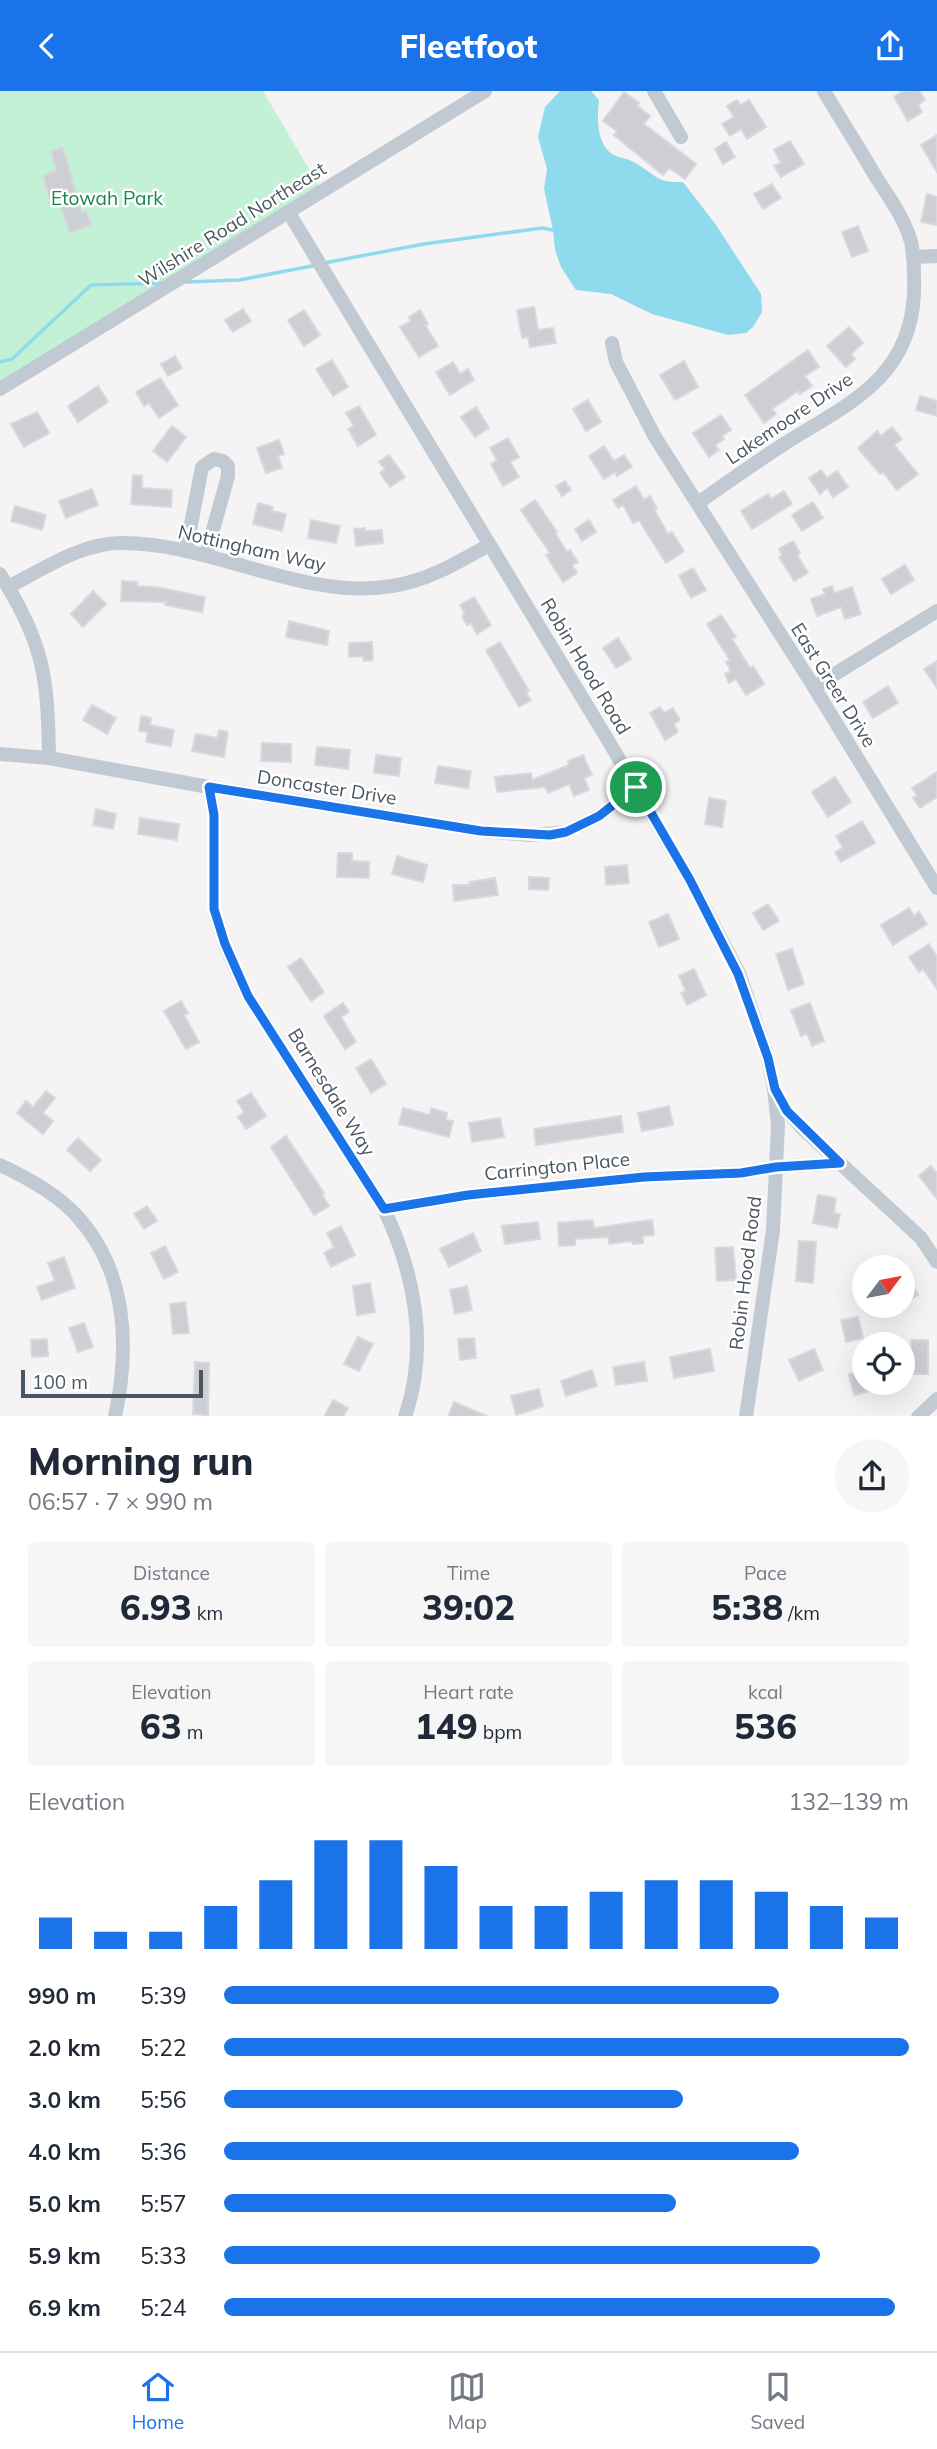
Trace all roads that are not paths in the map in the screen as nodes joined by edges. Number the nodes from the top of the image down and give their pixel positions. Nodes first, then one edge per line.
1 (485, 91) edge
2 (654, 91) edge
3 (824, 91) edge
4 (467, 96) edge
5 (681, 137) dead end
6 (289, 213) junction
7 (913, 257) junction
8 (937, 257) edge
9 (612, 343) dead end
10 (0, 389) edge
11 (698, 503) junction
12 (489, 545) junction
13 (186, 551) junction
14 (206, 555) junction
15 (4, 581) edge
16 (937, 611) edge
17 (814, 687) junction
18 (0, 754) edge
19 (49, 758) junction
20 (209, 787) junction
21 (636, 787) junction
22 (937, 888) edge
23 (775, 1089) junction
24 (840, 1163) junction
25 (0, 1165) edge
26 (776, 1167) junction
27 (384, 1209) junction
28 (937, 1262) edge
29 (937, 1399) edge
30 (115, 1416) edge
31 (405, 1416) edge
32 (746, 1416) edge
33 (918, 1416) edge

1 - 4 street, Wilshire Road Northeast
2 - 5 street
3 - 7 street, Lakemoore Drive
4 - 6 street, Wilshire Road Northeast
6 - 10 street, Wilshire Road Northeast
6 - 12 street, Robin Hood Road
7 - 8 street
7 - 11 street, Lakemoore Drive
9 - 11 street, East Greer Drive
11 - 17 street, East Greer Drive
12 - 14 street, Nottingham Way
12 - 21 street, Robin Hood Road
13 - 14 street, Nottingham Way
13 - 14 street
13 - 15 street, Nottingham Way
15 - 19 street
16 - 17 street
17 - 22 street, East Greer Drive
18 - 19 street, Doncaster Drive
19 - 20 street, Doncaster Drive
20 - 21 street, Doncaster Drive
20 - 27 street, Barnesdale Way
21 - 23 street, Robin Hood Road
23 - 24 street
23 - 26 street, Robin Hood Road
24 - 26 street, Carrington Place
24 - 28 street
25 - 30 street
26 - 27 street, Carrington Place
26 - 32 street, Robin Hood Road
27 - 31 street, Barnesdale Way
29 - 33 street

